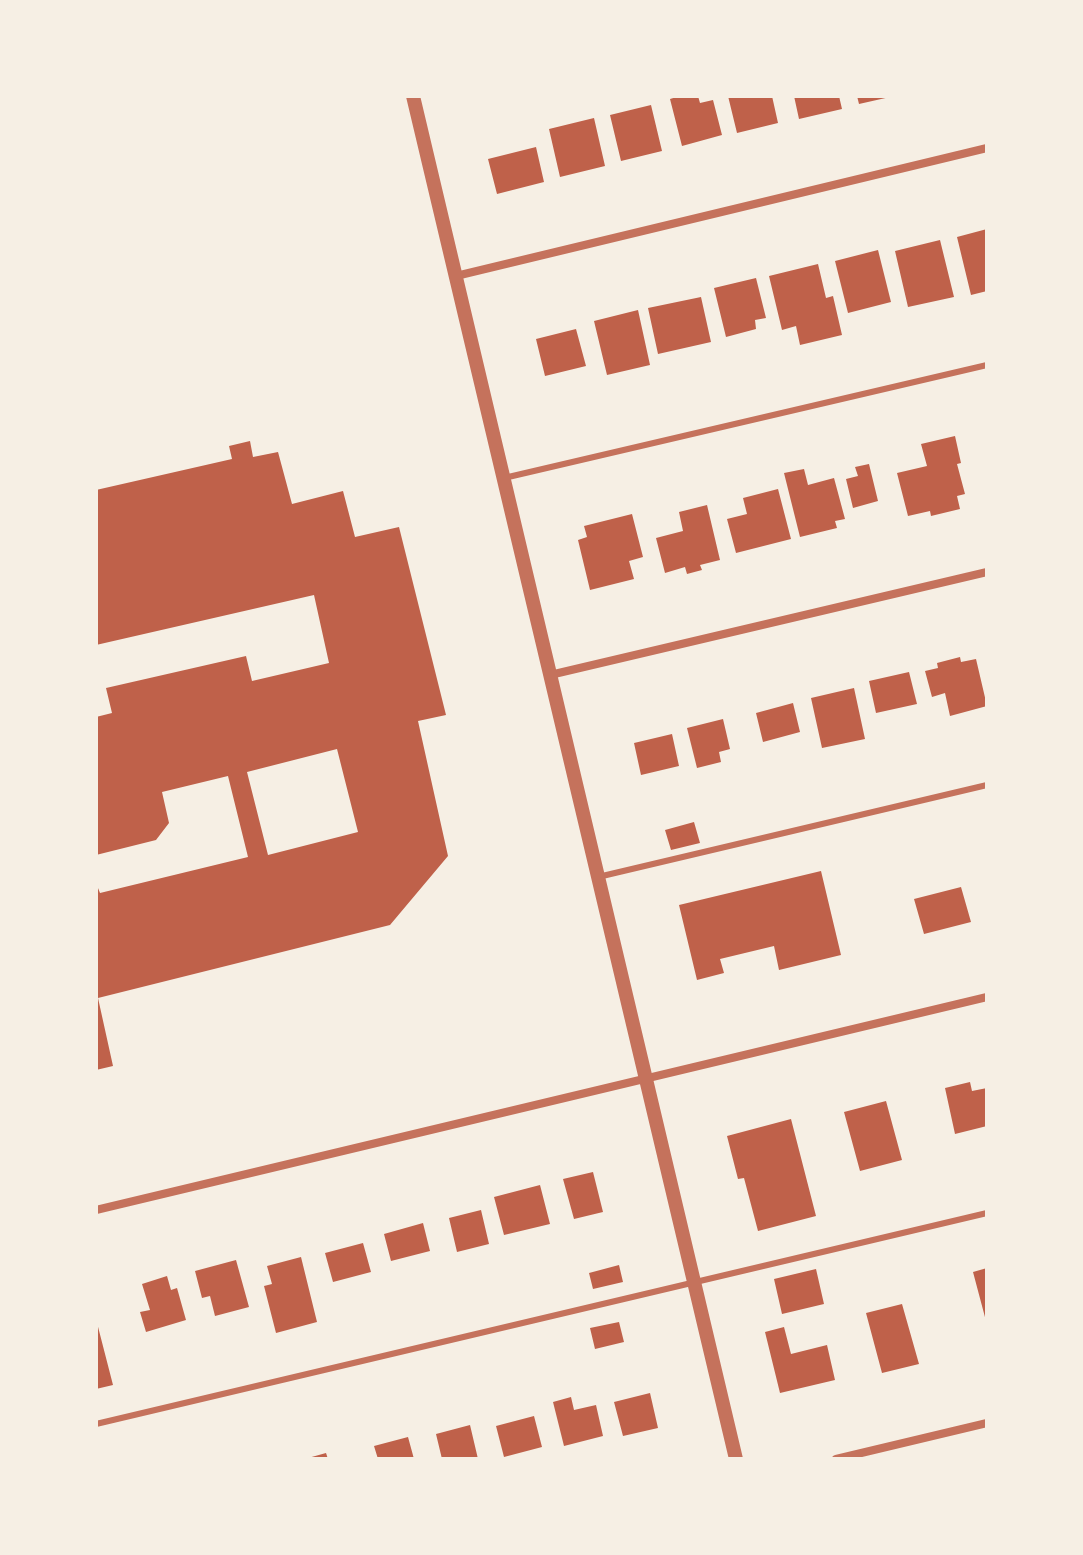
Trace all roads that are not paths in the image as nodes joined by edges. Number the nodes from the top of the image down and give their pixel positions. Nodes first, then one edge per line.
1 (413, 96) edge
2 (987, 148) edge
3 (456, 276) junction
4 (987, 365) edge
5 (504, 478) junction
6 (987, 572) edge
7 (550, 675) junction
8 (987, 785) edge
9 (598, 877) junction
10 (987, 997) edge
11 (646, 1079) junction
12 (96, 1210) edge
13 (987, 1213) edge
14 (694, 1283) junction
15 (987, 1423) edge
16 (96, 1424) edge
17 (736, 1459) edge
18 (836, 1459) edge

1 - 3 street
2 - 3 street
3 - 5 street
4 - 5 lane
5 - 7 street
6 - 7 street
7 - 9 street
8 - 9 lane
9 - 11 street
10 - 11 street
11 - 12 street
11 - 14 street
13 - 14 lane
14 - 16 lane
14 - 17 street
15 - 18 street

